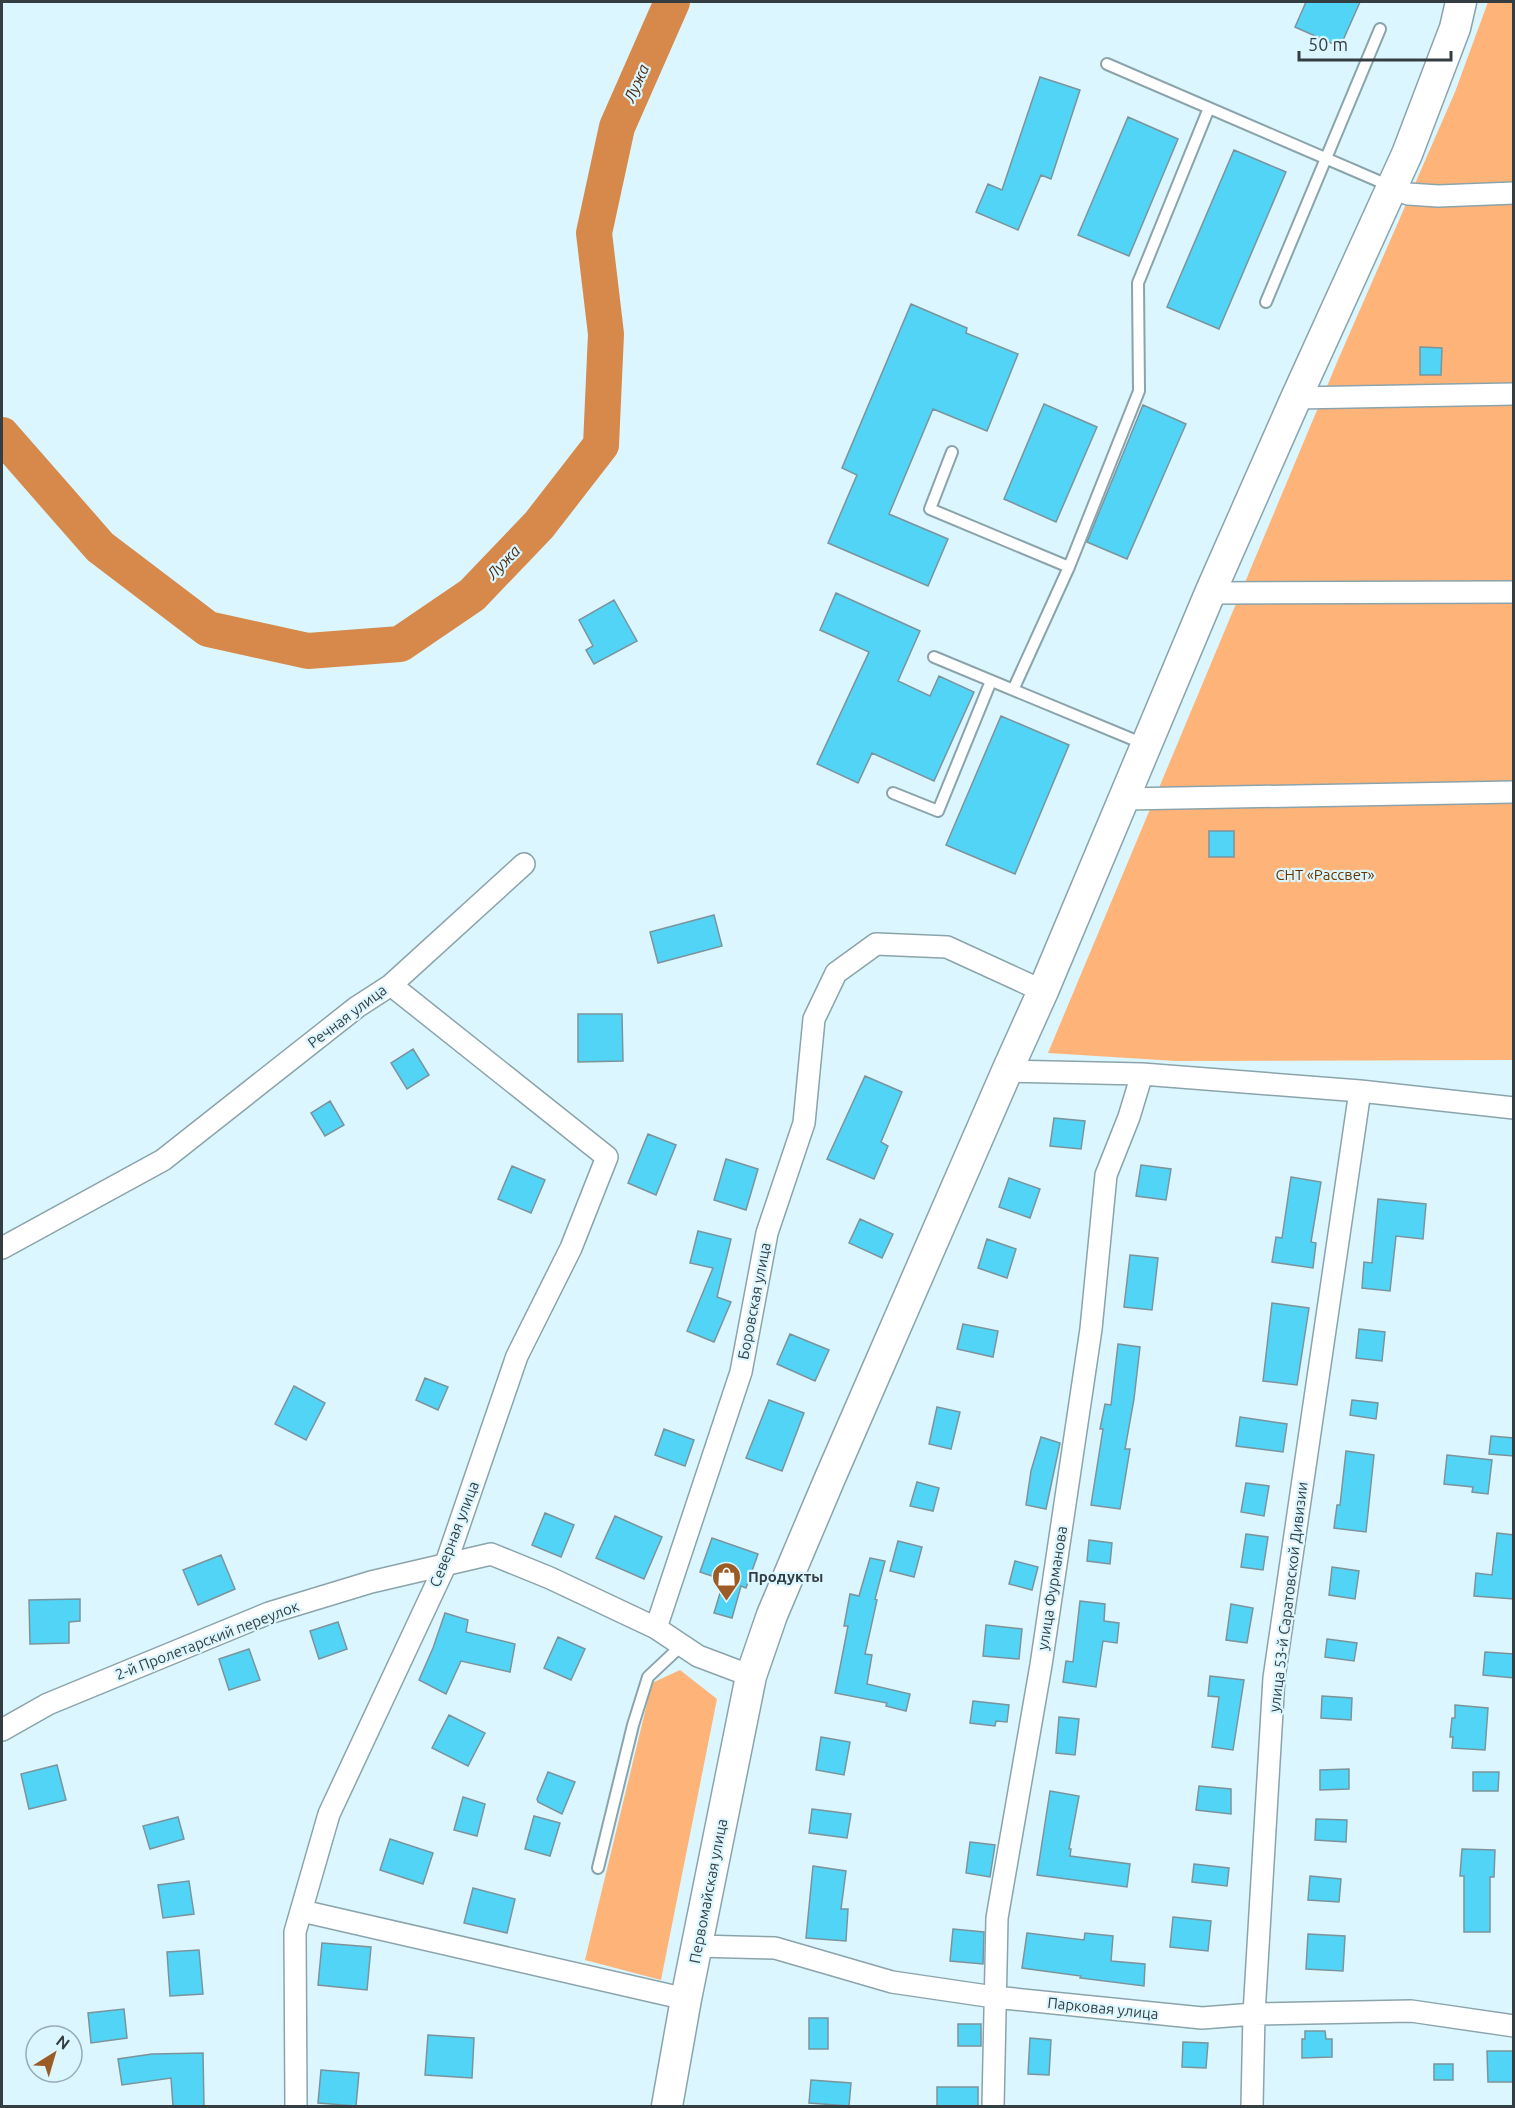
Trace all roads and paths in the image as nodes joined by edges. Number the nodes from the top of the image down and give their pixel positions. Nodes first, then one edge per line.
1 (1461, 2) edge
2 (1380, 29) dead end
3 (1107, 64) dead end
4 (1209, 108) junction
5 (1325, 158) junction
6 (1393, 187) junction
7 (1514, 193) edge
8 (1266, 302) dead end
9 (1514, 394) edge
10 (1296, 398) junction
11 (952, 452) dead end
12 (1070, 567) junction
13 (1514, 592) edge
14 (1210, 593) junction
15 (934, 657) dead end
16 (991, 681) junction
17 (1013, 690) junction
18 (1147, 745) junction
19 (1514, 792) edge
20 (893, 793) dead end
21 (1125, 799) junction
22 (524, 864) dead end
23 (390, 985) junction
24 (1043, 991) junction
25 (1007, 1071) junction
26 (1142, 1074) junction
27 (1360, 1091) junction
28 (1514, 1108) edge
29 (2, 1248) edge
30 (445, 1566) junction
31 (656, 1628) junction
32 (682, 1645) junction
33 (751, 1676) junction
34 (2, 1730) edge
35 (598, 1868) dead end
36 (302, 1911) junction
37 (698, 1946) junction
38 (994, 1997) junction
39 (686, 1999) junction
40 (1254, 2014) junction
41 (1514, 2026) edge
42 (296, 2106) edge
43 (667, 2106) edge
44 (993, 2106) edge
45 (1252, 2106) edge

1 - 6 main road, Первомайская улица
2 - 5 lane
3 - 4 lane
4 - 5 lane
4 - 12 lane
5 - 6 lane
5 - 8 lane
6 - 7 street
6 - 10 main road, Первомайская улица
9 - 10 street
10 - 14 main road, Первомайская улица
11 - 12 lane
12 - 17 lane
13 - 14 street
14 - 18 main road, Первомайская улица
15 - 16 lane
16 - 17 lane
16 - 20 lane
17 - 18 lane
18 - 21 main road, Первомайская улица
19 - 21 street
21 - 24 main road, Первомайская улица
22 - 23 street, Речная улица
23 - 29 street, Речная улица
23 - 30 street, Северная улица
24 - 25 main road, Первомайская улица
24 - 31 street, Боровская улица
25 - 26 street
25 - 33 main road, Первомайская улица
26 - 27 street
26 - 38 street, улица Фурманова
27 - 28 street
27 - 40 street, улица 53-й Саратовской Дивизии
30 - 31 street, 2-й Пролетарский переулок
30 - 34 street, 2-й Пролетарский переулок
30 - 36 street, Северная улица
31 - 32 street, 2-й Пролетарский переулок
32 - 33 street, 2-й Пролетарский переулок
32 - 35 lane
33 - 37 main road, Первомайская улица
36 - 39 street
36 - 42 street, Северная улица
37 - 38 street, Парковая улица
37 - 39 main road, Первомайская улица
38 - 40 street, Парковая улица
38 - 44 street, улица Фурманова
39 - 43 main road, Первомайская улица
40 - 41 street, Парковая улица
40 - 45 street, улица 53-й Саратовской Дивизии

